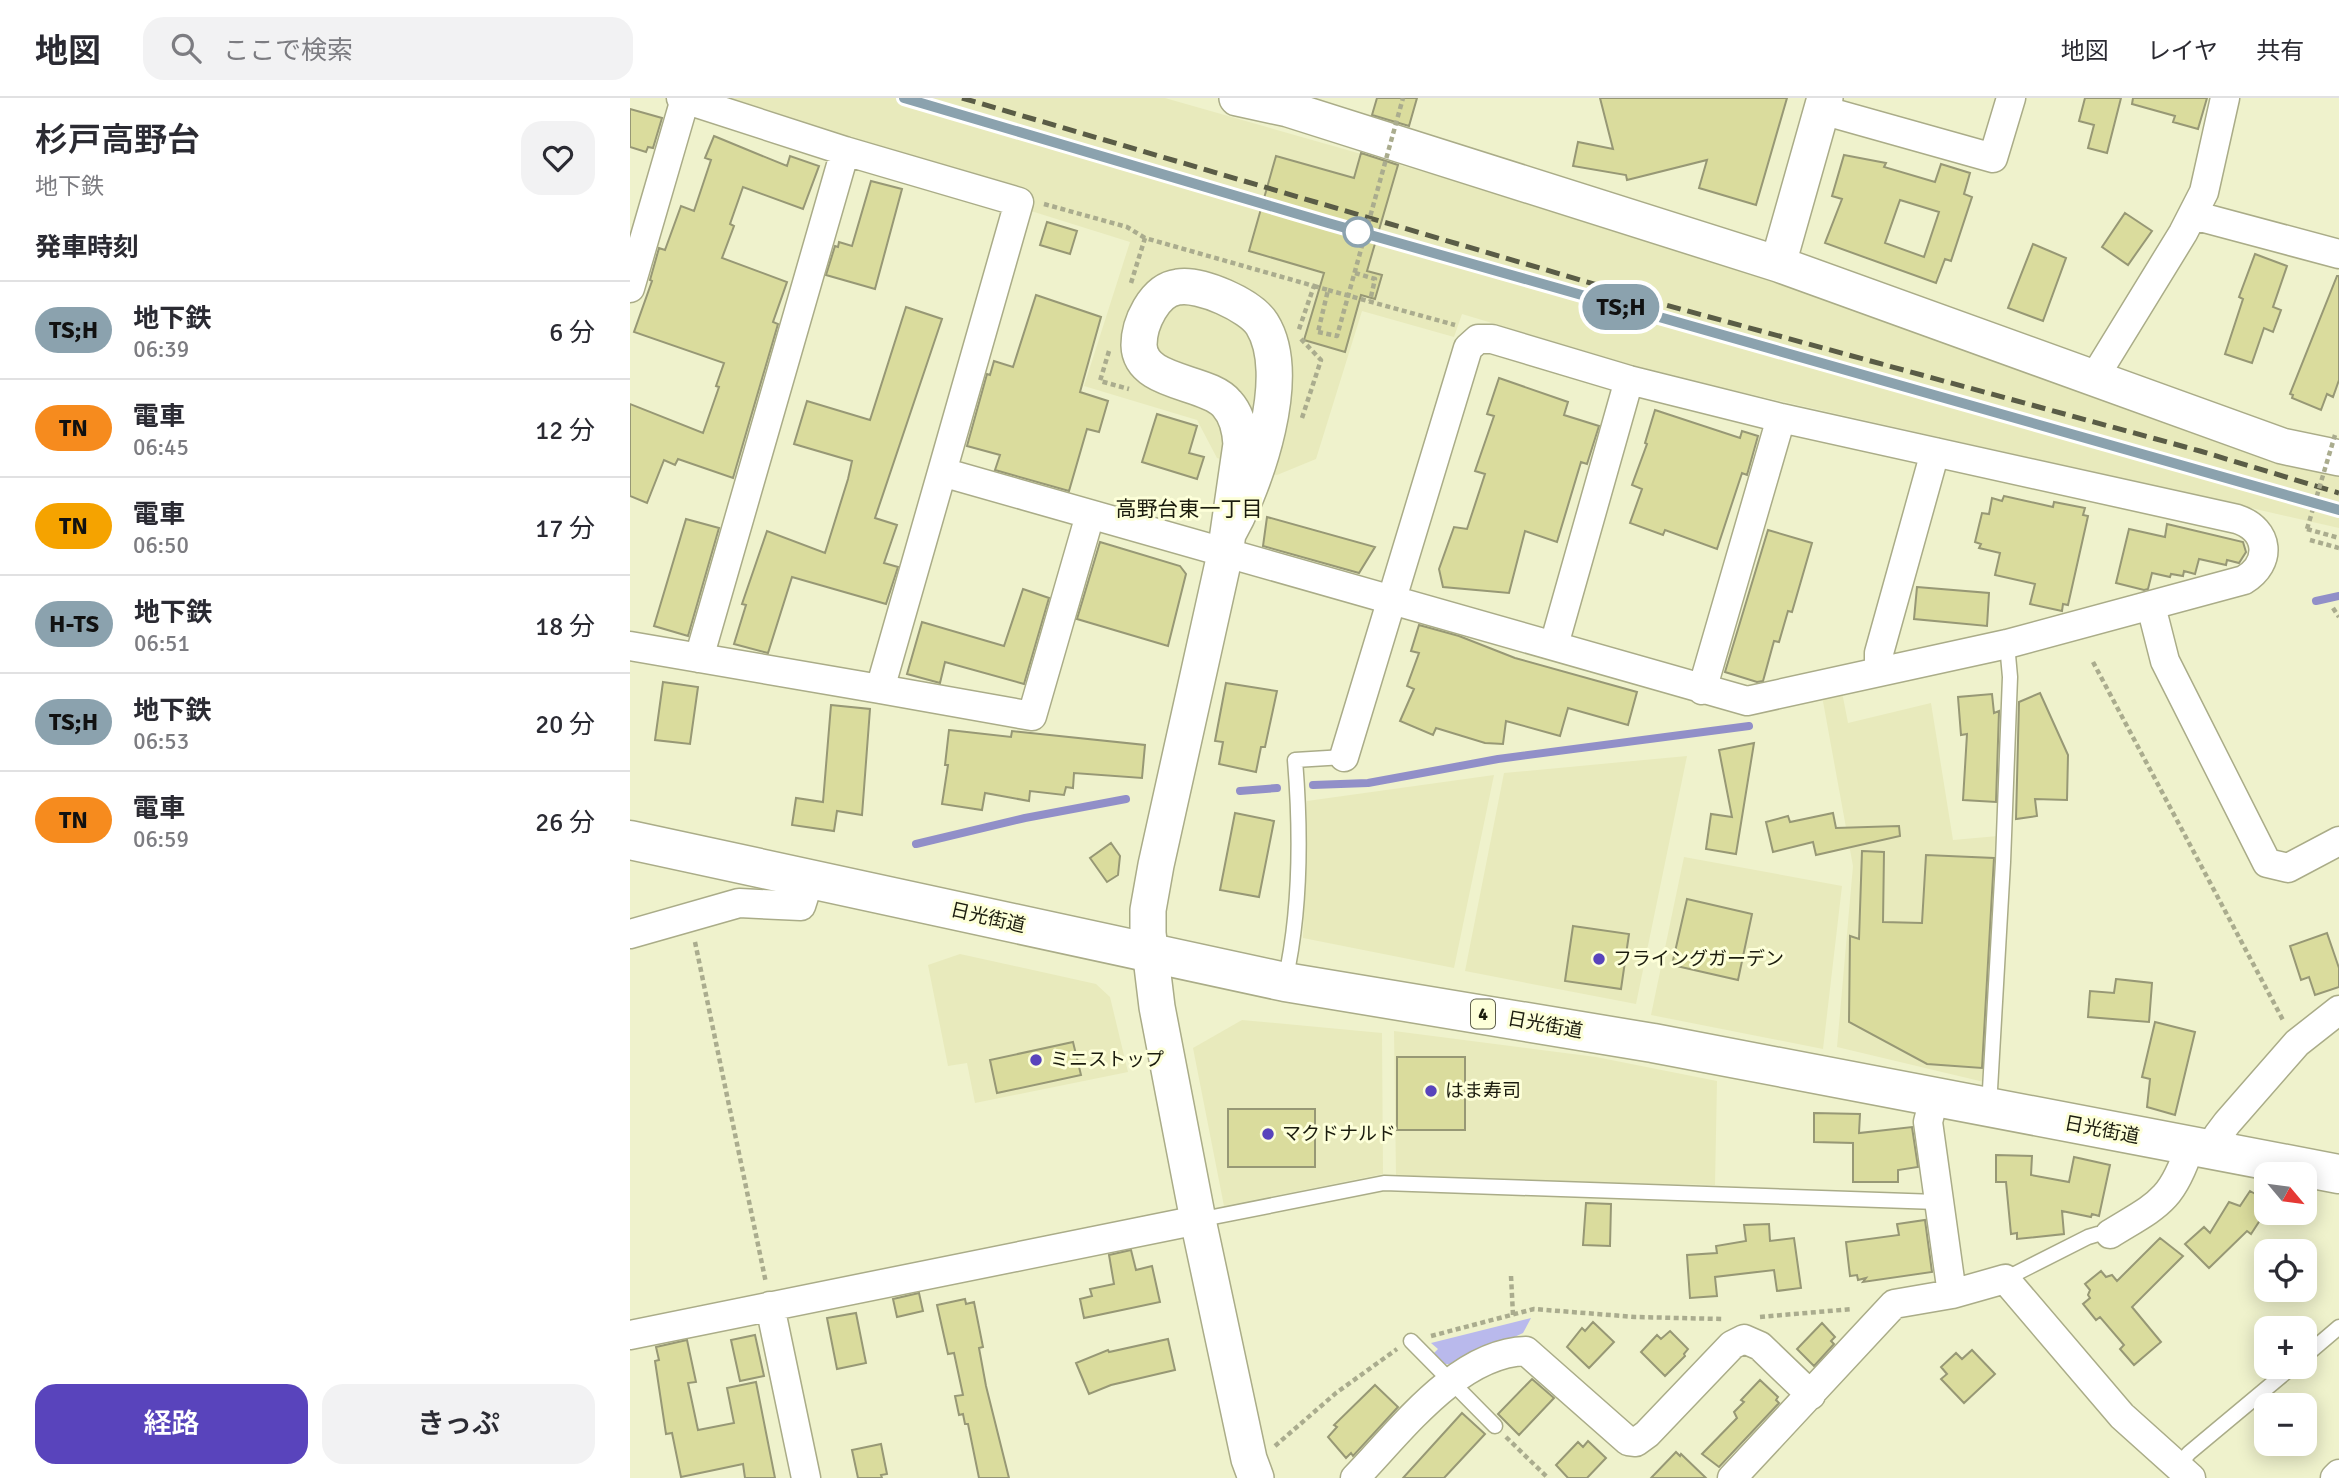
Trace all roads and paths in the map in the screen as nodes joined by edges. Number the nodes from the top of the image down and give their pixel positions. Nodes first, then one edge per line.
1 (1403, 98) edge
2 (2011, 98) edge
3 (2225, 98) edge
4 (683, 99) edge
5 (1246, 99) edge
6 (1291, 104) edge
7 (1824, 104) edge
8 (1387, 113) dead end
9 (1399, 116) dead end
10 (845, 150) junction
11 (1019, 202) junction
12 (2193, 215) junction
13 (1356, 225) dead end
14 (1367, 228) junction
15 (1145, 238) dead end
16 (2339, 254) edge
17 (1778, 264) junction
18 (1354, 273) junction
19 (1314, 286) dead end
20 (630, 288) edge
21 (1328, 290) junction
22 (1370, 300) junction
23 (1458, 326) dead end
24 (1275, 365) junction
25 (2094, 378) junction
26 (1629, 380) junction
27 (1216, 394) junction
28 (1781, 418) junction
29 (2337, 447) edge
30 (1935, 452) junction
31 (942, 472) junction
32 (1090, 515) junction
33 (2339, 538) edge
34 (2310, 540) dead end
35 (1227, 543) junction
36 (2339, 548) edge
37 (1391, 598) junction
38 (2151, 606) junction
39 (2333, 608) dead end
40 (2339, 617) edge
41 (2007, 644) junction
42 (1554, 645) junction
43 (630, 646) edge
44 (699, 658) junction
45 (2093, 662) dead end
46 (1879, 672) junction
47 (880, 689) junction
48 (1702, 691) junction
49 (1343, 757) joint
50 (630, 840) edge
51 (2339, 841) edge
52 (810, 878) junction
53 (690, 917) junction
54 (630, 934) edge
55 (1151, 954) junction
56 (1285, 982) junction
57 (2339, 1010) edge
58 (2297, 1043) junction
59 (1934, 1098) junction
60 (1989, 1108) junction
61 (2201, 1149) junction
62 (2339, 1174) edge
63 (1937, 1202) junction
64 (1198, 1220) junction
65 (2110, 1234) joint
66 (1511, 1276) dead end
67 (2005, 1279) junction
68 (1952, 1294) junction
69 (771, 1306) junction
70 (1513, 1315) dead end
71 (2339, 1327) edge
72 (630, 1335) edge
73 (1411, 1341) dead end
74 (2317, 1346) edge
75 (2278, 1379) edge
76 (1449, 1382) junction
77 (1811, 1395) junction
78 (1495, 1426) joint
79 (2184, 1473) edge
80 (2339, 1474) edge
81 (806, 1478) edge
82 (1256, 1478) edge
83 (1355, 1478) edge
84 (1548, 1478) edge
85 (1732, 1478) edge
86 (2334, 1478) edge

1 - 14 path, bridge
2 - 7 street
3 - 12 street
4 - 10 street
4 - 20 street
5 - 6 street
6 - 17 street
7 - 17 street
8 - 9 path
10 - 11 street
10 - 44 street
11 - 15 path
11 - 31 street
12 - 16 street
12 - 25 street
13 - 14 path
14 - 18 path, bridge
17 - 25 street
18 - 21 path, bridge
18 - 22 path
19 - 21 path
21 - 22 path
22 - 23 path
24 - 27 street
24 - 27 street
24 - 35 street
25 - 29 street
26 - 28 street
26 - 37 street
26 - 42 street
27 - 35 street
28 - 30 street
28 - 48 street
29 - 33 path, bridge
30 - 38 street
30 - 46 street
31 - 32 street
31 - 47 street
32 - 35 street
32 - 47 street
34 - 36 path
35 - 37 street
35 - 55 street
37 - 42 street
37 - 49 street
38 - 41 street
38 - 51 street
39 - 40 path
41 - 46 street
41 - 60 lane
42 - 48 street
43 - 44 street
44 - 47 street
45 - 58 path
46 - 48 street
49 - 56 lane
50 - 52 highway, 日光街道 / 4
52 - 53 street
52 - 55 highway, 日光街道 / 4
53 - 54 street
53 - 69 path
55 - 56 highway, 日光街道 / 4
55 - 64 street
56 - 59 highway, 日光街道 / 4
57 - 58 street
58 - 61 street
59 - 60 highway, 日光街道 / 4
59 - 63 street
60 - 61 highway, 日光街道 / 4
61 - 62 highway, 日光街道 / 4
61 - 65 street
63 - 64 lane
63 - 68 street
64 - 69 street
64 - 82 street
65 - 67 lane
66 - 70 path
67 - 68 street
67 - 79 street
68 - 77 street
69 - 72 street
69 - 81 street
71 - 74 lane
73 - 76 lane
75 - 79 lane
76 - 77 street
76 - 78 lane
76 - 83 street
77 - 85 street
78 - 84 path
80 - 86 street

